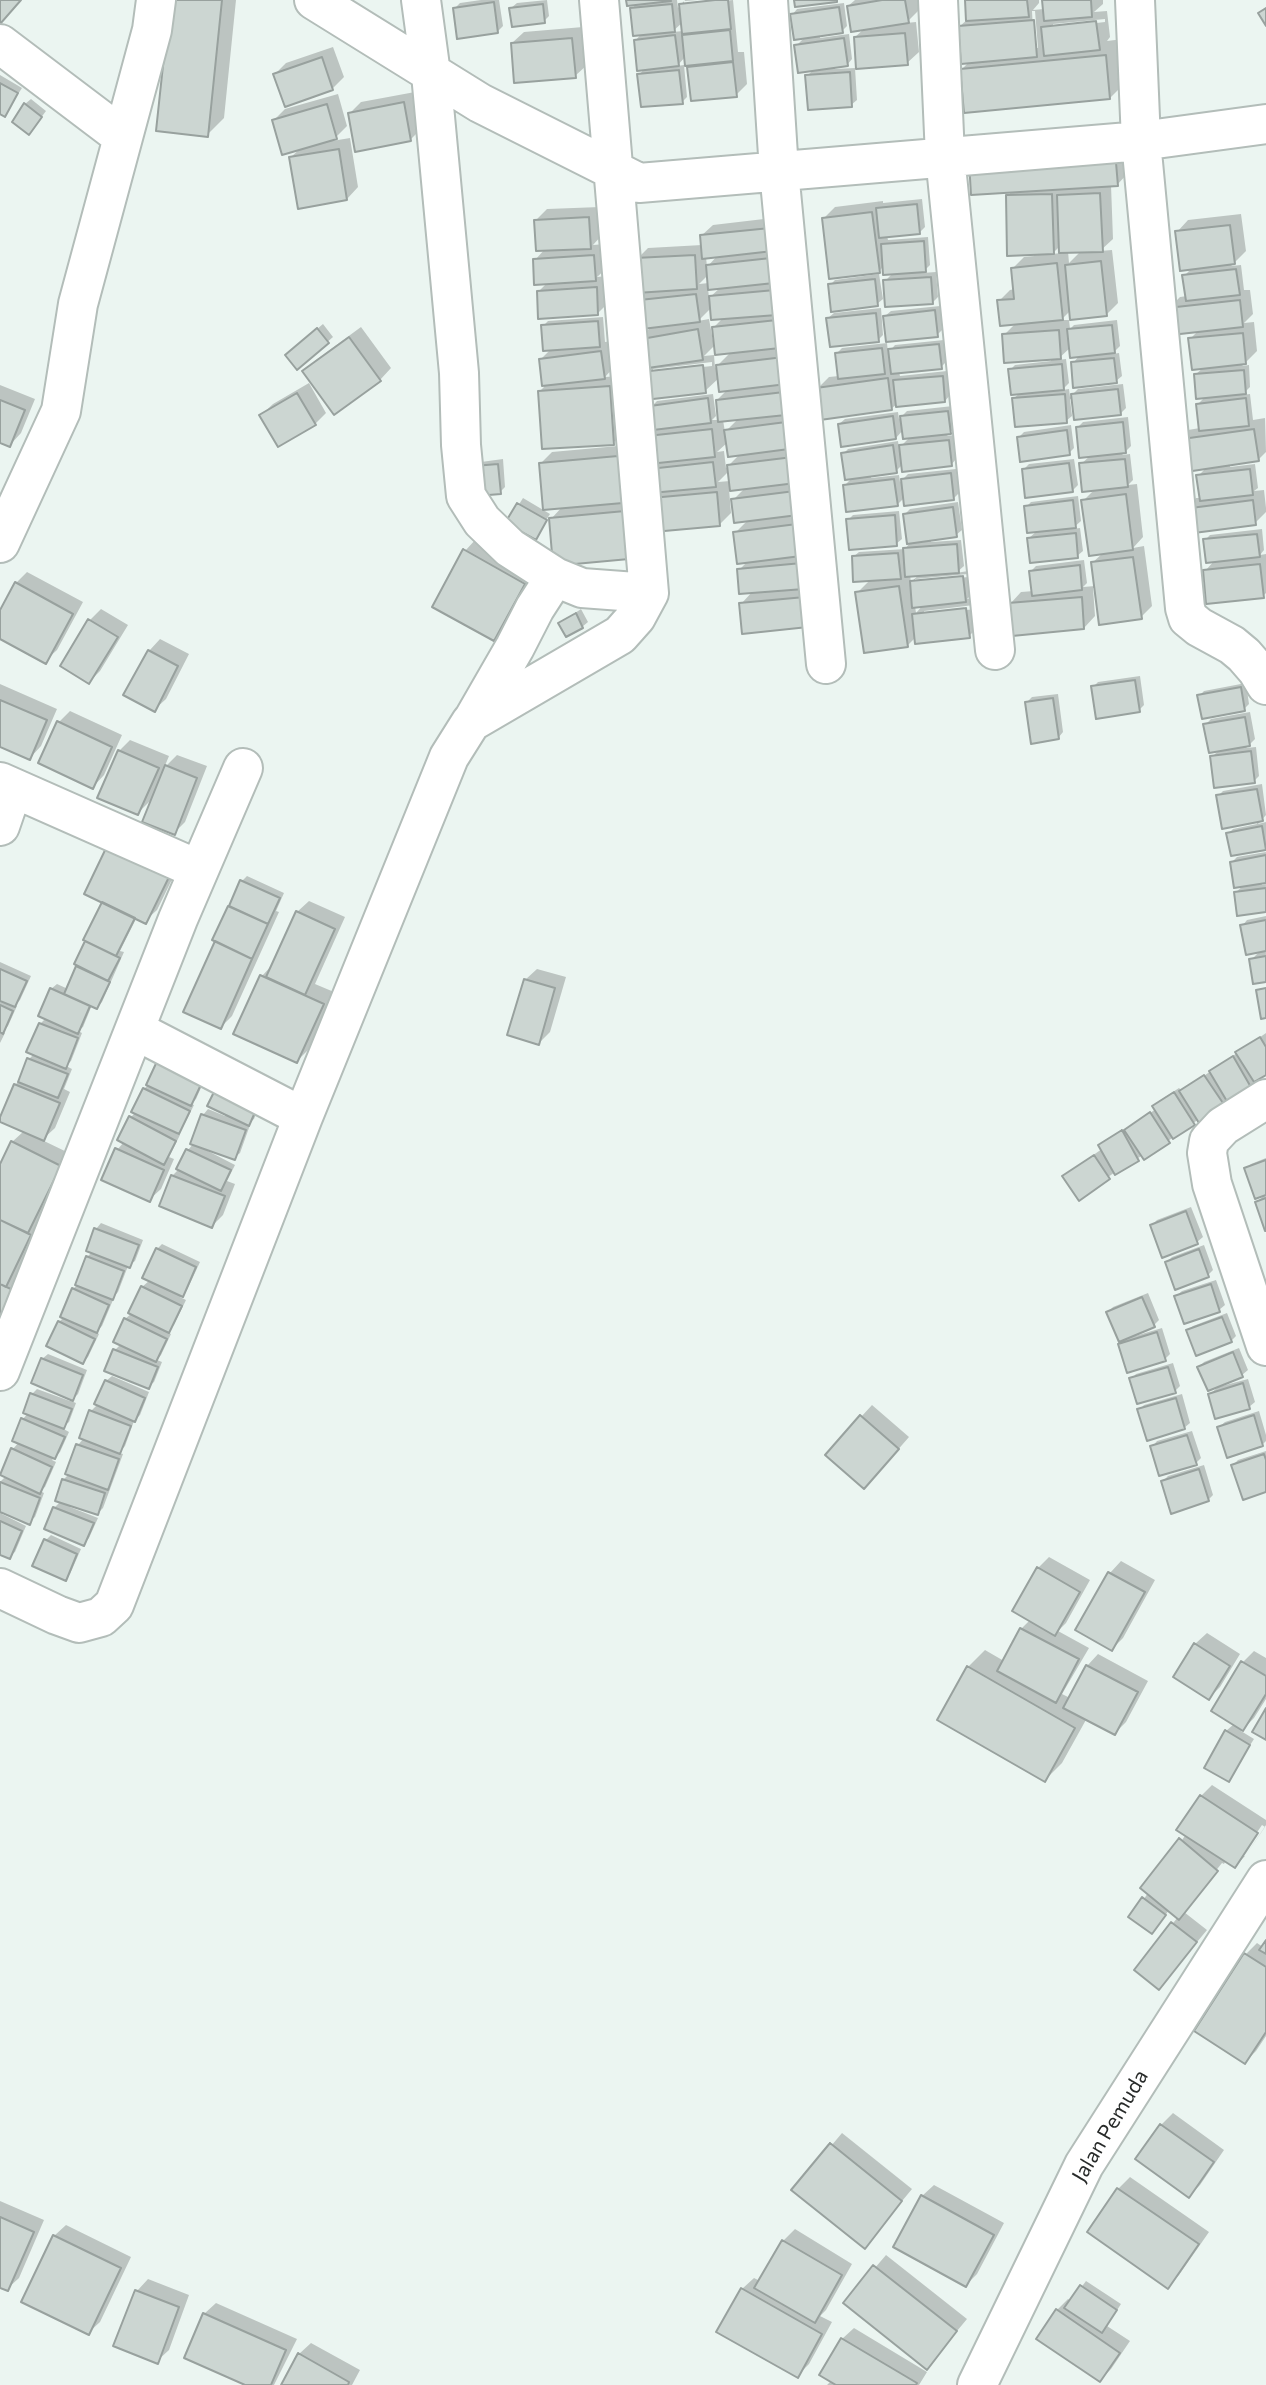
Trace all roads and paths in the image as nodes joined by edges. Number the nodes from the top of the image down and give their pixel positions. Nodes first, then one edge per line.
1 (156, 0) edge
2 (314, 0) edge
3 (421, 0) edge
4 (599, 0) edge
5 (768, 0) edge
6 (938, 0) edge
7 (1135, 0) edge
8 (0, 44) edge
9 (431, 74) junction
10 (1266, 124) edge
11 (123, 137) junction
12 (1141, 141) junction
13 (944, 156) junction
14 (612, 170) junction
15 (779, 171) junction
16 (0, 543) edge
17 (555, 577) junction
18 (649, 593) junction
19 (995, 650) dead end
20 (826, 664) dead end
21 (1266, 685) edge
22 (471, 722) junction
23 (243, 768) dead end
24 (7, 785) edge
25 (0, 826) edge
26 (199, 870) junction
27 (135, 1030) junction
28 (1266, 1098) edge
29 (303, 1118) junction
30 (1266, 1346) edge
31 (0, 1371) edge
32 (0, 1588) edge
33 (1266, 1880) edge
34 (977, 2385) edge

1 - 11 street
2 - 9 street
3 - 9 street
4 - 14 street
5 - 15 street
6 - 13 street
7 - 12 street
8 - 11 street
9 - 14 street
9 - 17 street
10 - 12 street
11 - 16 street
12 - 13 street
12 - 21 street
13 - 15 street
13 - 19 street
14 - 15 street
14 - 18 street
15 - 20 street
17 - 18 street
17 - 22 street
18 - 22 street
22 - 29 street
23 - 26 street
24 - 25 street
24 - 26 street
26 - 27 street
27 - 29 street
27 - 31 street
28 - 30 street
29 - 32 street
33 - 34 street, Jalan Pemuda

